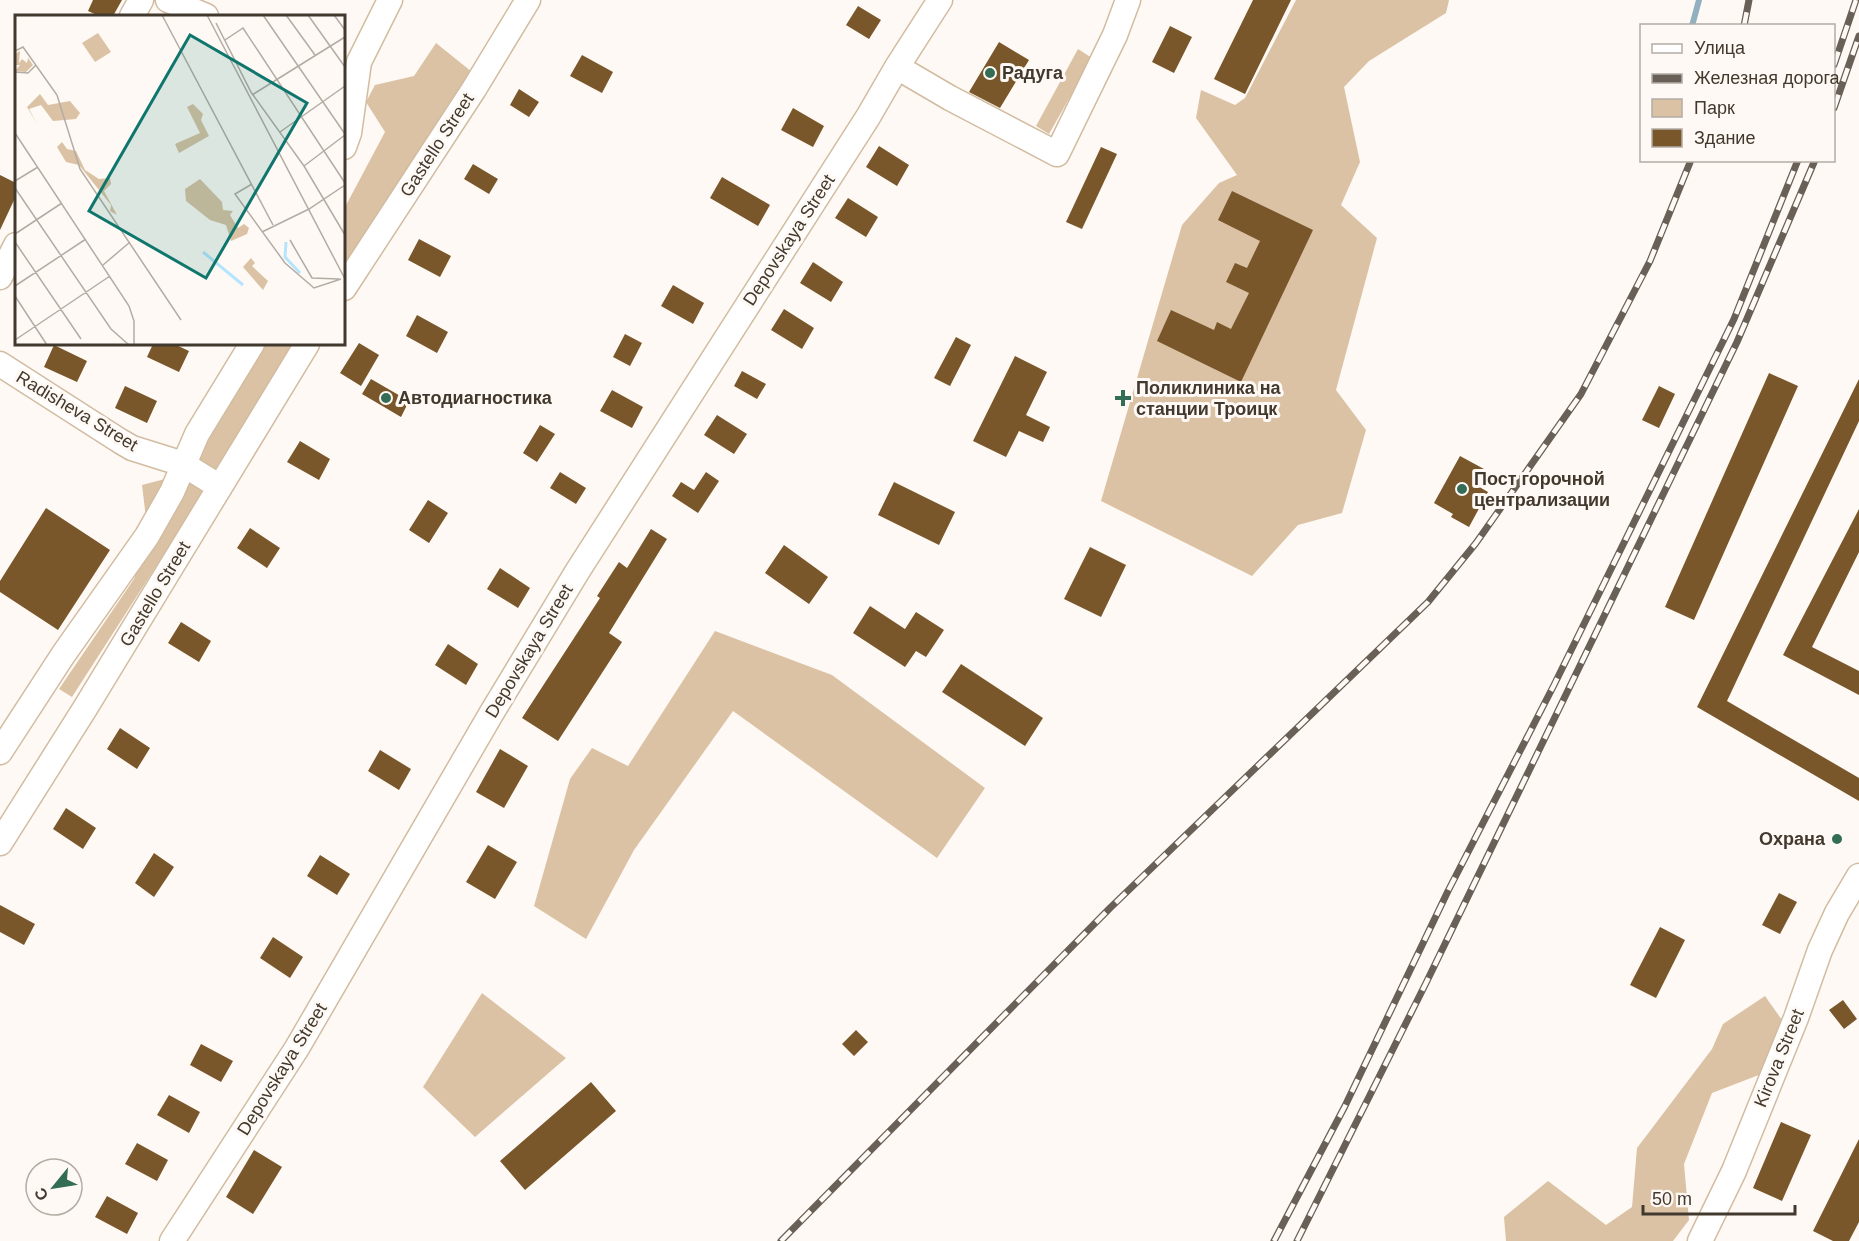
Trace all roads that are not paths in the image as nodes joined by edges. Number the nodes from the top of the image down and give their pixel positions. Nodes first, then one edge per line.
1 (141, 0) edge
2 (168, 0) edge
3 (390, 0) edge
4 (528, 0) edge
5 (940, 0) edge
6 (1128, 0) edge
7 (133, 15) edge
8 (204, 15) edge
9 (897, 67) junction
10 (350, 78) edge
11 (345, 144) edge
12 (15, 247) edge
13 (0, 277) edge
14 (345, 286) edge
15 (251, 345) edge
16 (306, 345) edge
17 (0, 364) edge
18 (183, 464) junction
19 (220, 488) junction
20 (0, 752) edge
21 (0, 843) edge
22 (1859, 876) edge
23 (172, 1241) edge
24 (1700, 1241) edge

1 - 7 street
2 - 8 street
3 - 10 street
4 - 14 street, Gastello Street
5 - 9 street, Depovskaya Street
6 - 9 street
9 - 23 street, Depovskaya Street
10 - 11 street
12 - 13 street
15 - 18 street, Gastello Street
16 - 19 street, Gastello Street
17 - 18 street, Radisheva Street
18 - 19 street, Radisheva Street
18 - 20 street, Gastello Street
19 - 21 street, Gastello Street
22 - 24 street, Kirova Street

